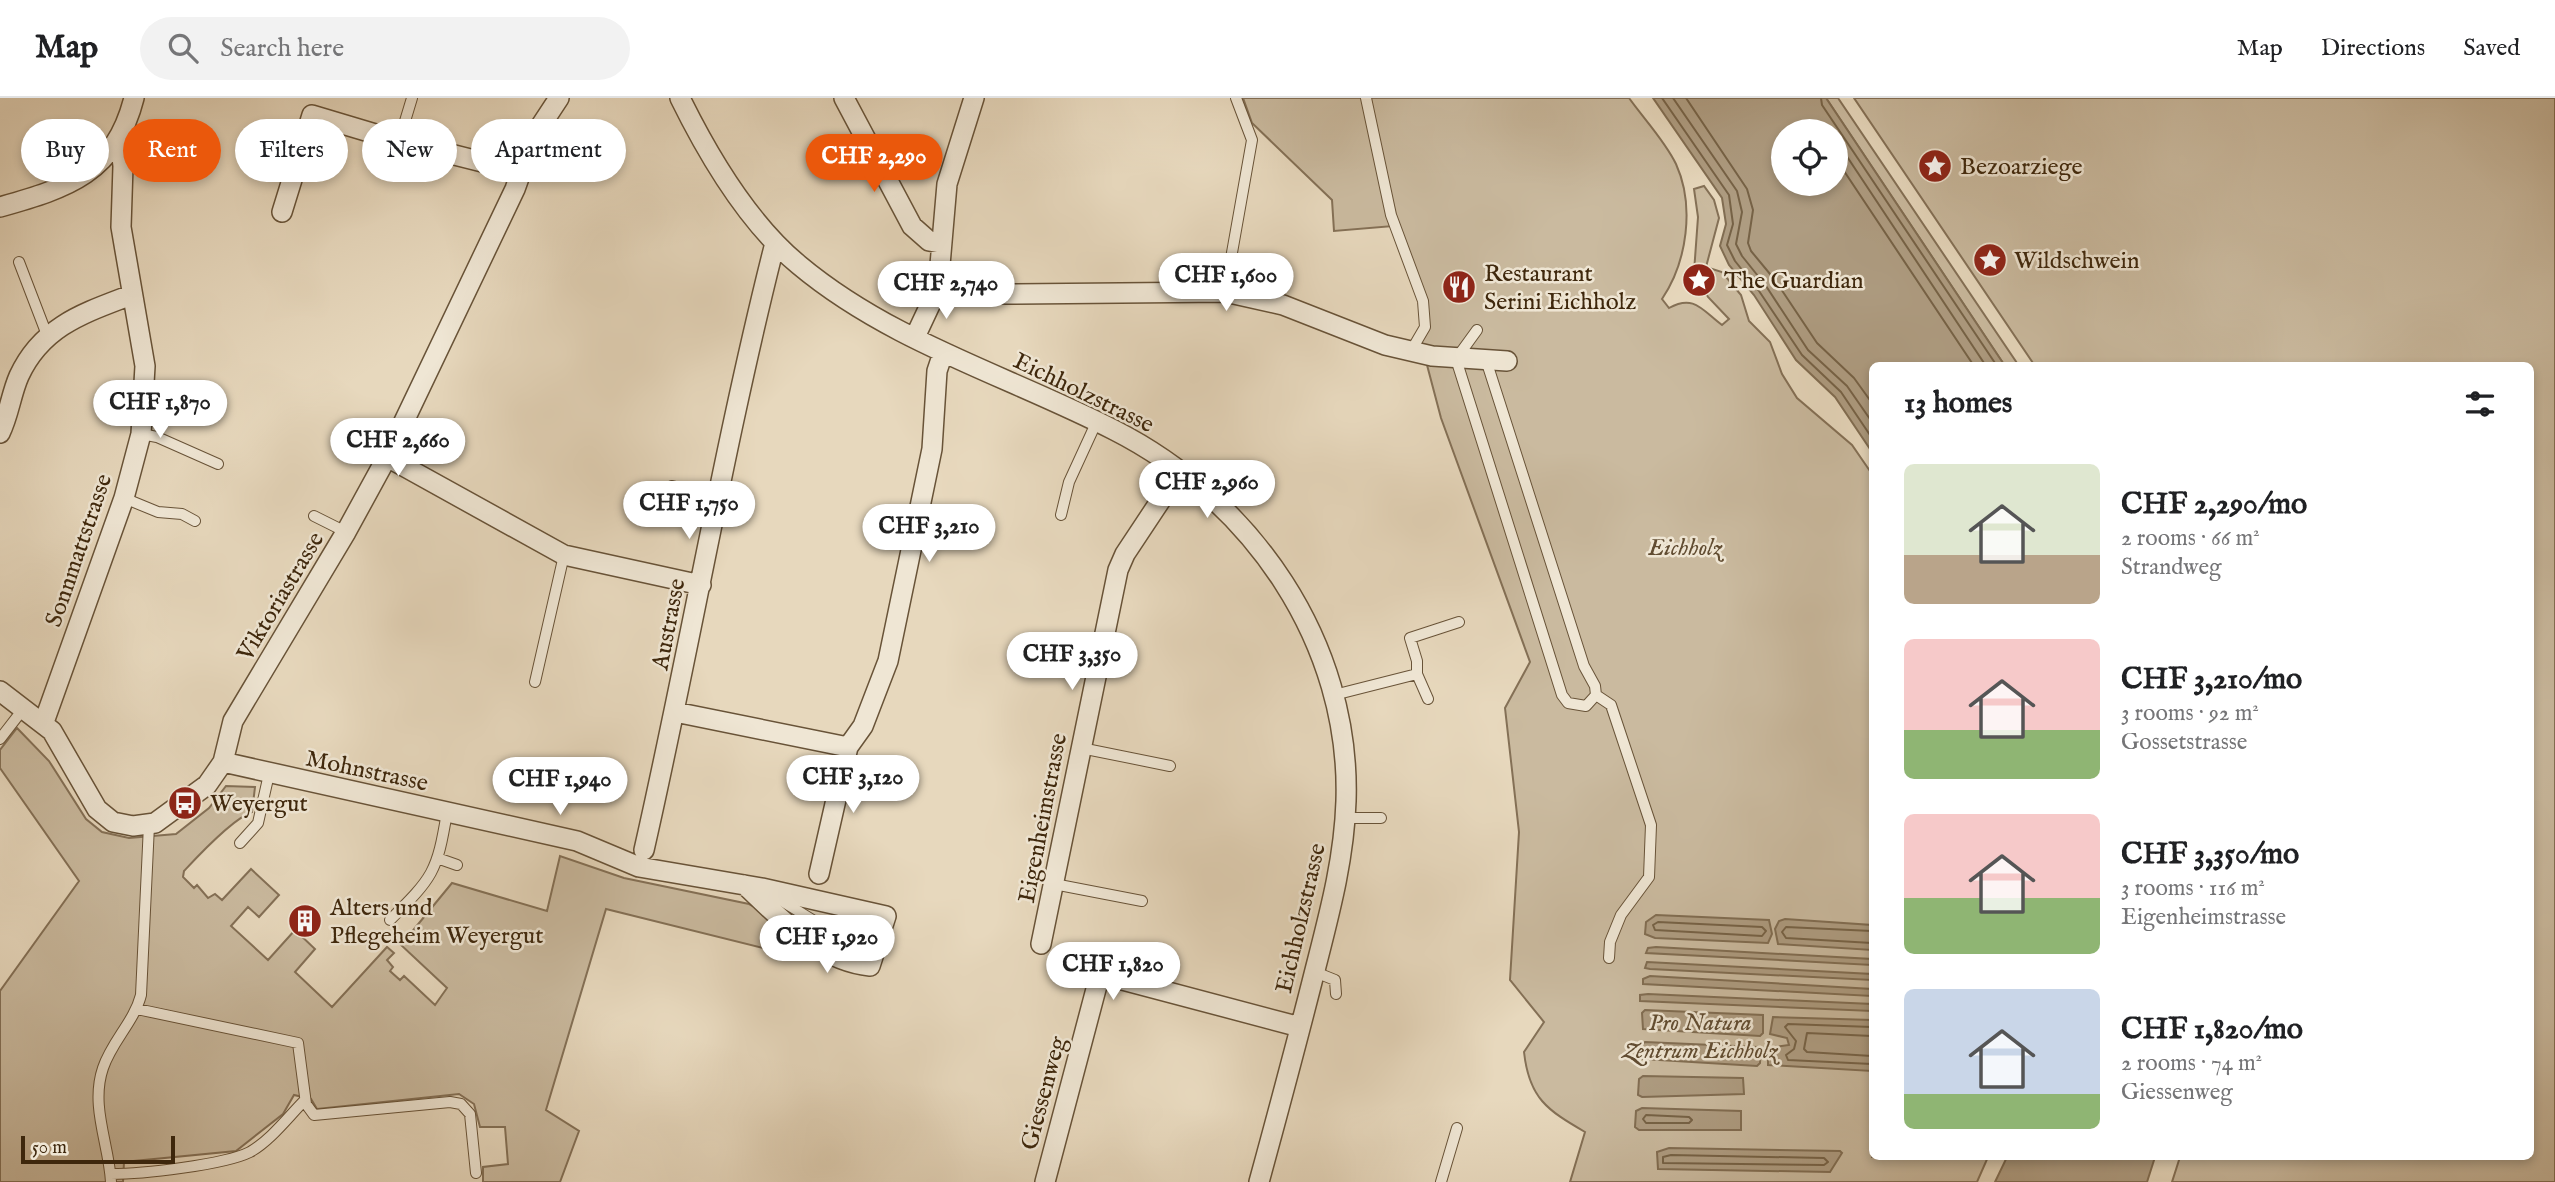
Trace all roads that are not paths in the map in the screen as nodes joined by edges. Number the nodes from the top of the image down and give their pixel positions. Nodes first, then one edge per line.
1 (134, 98) edge
2 (412, 98) edge
3 (559, 98) edge
4 (680, 98) edge
5 (844, 98) edge
6 (974, 98) edge
7 (1236, 98) edge
8 (1366, 98) edge
9 (406, 119) edge
10 (545, 119) edge
11 (362, 130) edge
12 (120, 140) junction
13 (517, 182) edge
14 (0, 207) edge
15 (282, 212) dead end
16 (775, 243) junction
17 (940, 243) junction
18 (19, 262) dead end
19 (938, 288) junction
20 (1225, 292) junction
21 (131, 295) junction
22 (1477, 330) dead end
23 (47, 335) junction
24 (915, 337) junction
25 (1411, 351) junction
26 (943, 353) junction
27 (1456, 359) junction
28 (1486, 360) junction
29 (1507, 361) dead end
30 (1097, 421) junction
31 (0, 433) edge
32 (141, 434) junction
33 (387, 457) junction
34 (218, 464) dead end
35 (1180, 471) junction
36 (672, 486) dead end
37 (124, 498) junction
38 (717, 498) junction
39 (1061, 515) dead end
40 (314, 516) dead end
41 (195, 521) dead end
42 (346, 532) junction
43 (564, 555) junction
44 (701, 586) junction
45 (1458, 622) dead end
46 (1417, 674) junction
47 (536, 682) dead end
48 (0, 691) edge
49 (1334, 695) junction
50 (1596, 695) junction
51 (1428, 699) dead end
52 (24, 708) junction
53 (676, 712) junction
54 (44, 722) junction
55 (0, 739) edge
56 (848, 747) junction
57 (1081, 748) junction
58 (223, 762) junction
59 (1171, 766) dead end
60 (269, 774) junction
61 (447, 813) junction
62 (1345, 818) junction
63 (1381, 818) dead end
64 (149, 825) junction
65 (240, 842) dead end
66 (644, 850) dead end
67 (440, 859) junction
68 (457, 864) dead end
69 (819, 874) dead end
70 (1054, 884) junction
71 (753, 887) junction
72 (1142, 901) dead end
73 (390, 920) dead end
74 (824, 927) dead end
75 (1041, 944) dead end
76 (1609, 958) dead end
77 (1315, 972) junction
78 (1336, 994) dead end
79 (137, 1009) junction
80 (1300, 1027) junction
81 (305, 1100) junction
82 (1457, 1128) dead end
83 (476, 1174) dead end
84 (111, 1178) edge
85 (1045, 1182) edge
86 (1259, 1182) edge
87 (1441, 1182) edge

1 - 12 street
2 - 9 lane
3 - 10 street, Viktoriastrasse
4 - 16 street, Eichholzstrasse
5 - 17 street
6 - 17 street
7 - 20 lane
8 - 25 lane
11 - 15 street
12 - 14 street
12 - 21 street, Sonnmattstrasse
13 - 33 street, Viktoriastrasse
16 - 24 street, Eichholzstrasse
16 - 38 street, Austrasse
17 - 19 street
18 - 23 lane
19 - 20 street
19 - 24 street
20 - 25 street
21 - 23 street
21 - 32 street, Sonnmattstrasse
22 - 27 lane
23 - 31 street
24 - 26 street, Eichholzstrasse
25 - 27 street
26 - 30 street, Eichholzstrasse
26 - 56 street
27 - 28 street
27 - 50 lane
28 - 29 street
28 - 50 lane
30 - 35 street, Eichholzstrasse
30 - 39 lane
32 - 34 lane
32 - 37 street, Sonnmattstrasse
33 - 42 street, Viktoriastrasse
33 - 43 street
35 - 49 street, Eichholzstrasse
35 - 57 street, Eigenheimstrasse
36 - 38 lane
37 - 41 lane
37 - 54 street, Sonnmattstrasse
38 - 44 street, Austrasse
40 - 42 lane
42 - 58 street, Viktoriastrasse
43 - 44 street
43 - 47 lane
44 - 53 street, Austrasse
45 - 46 lane
46 - 49 lane
46 - 51 lane
48 - 52 street
49 - 62 street, Eichholzstrasse
50 - 76 lane
52 - 54 street
52 - 55 lane
53 - 56 street
53 - 66 street, Austrasse
54 - 64 street
56 - 69 street
57 - 59 lane
57 - 70 street, Eigenheimstrasse
58 - 60 street, Mohnstrasse
58 - 64 street
60 - 61 street, Mohnstrasse
60 - 65 lane
61 - 67 lane
61 - 71 street, Mohnstrasse
62 - 63 lane
62 - 77 street, Eichholzstrasse
64 - 79 lane
67 - 68 lane
67 - 73 lane
70 - 72 lane
70 - 75 street, Eigenheimstrasse
71 - 71 street, Mohnstrasse
71 - 74 lane
77 - 78 lane
77 - 80 street, Eichholzstrasse
79 - 81 lane
79 - 84 lane
80 - 85 street, Giessenweg
80 - 86 street, Eichholzstrasse
81 - 83 lane
81 - 84 lane
82 - 87 lane

